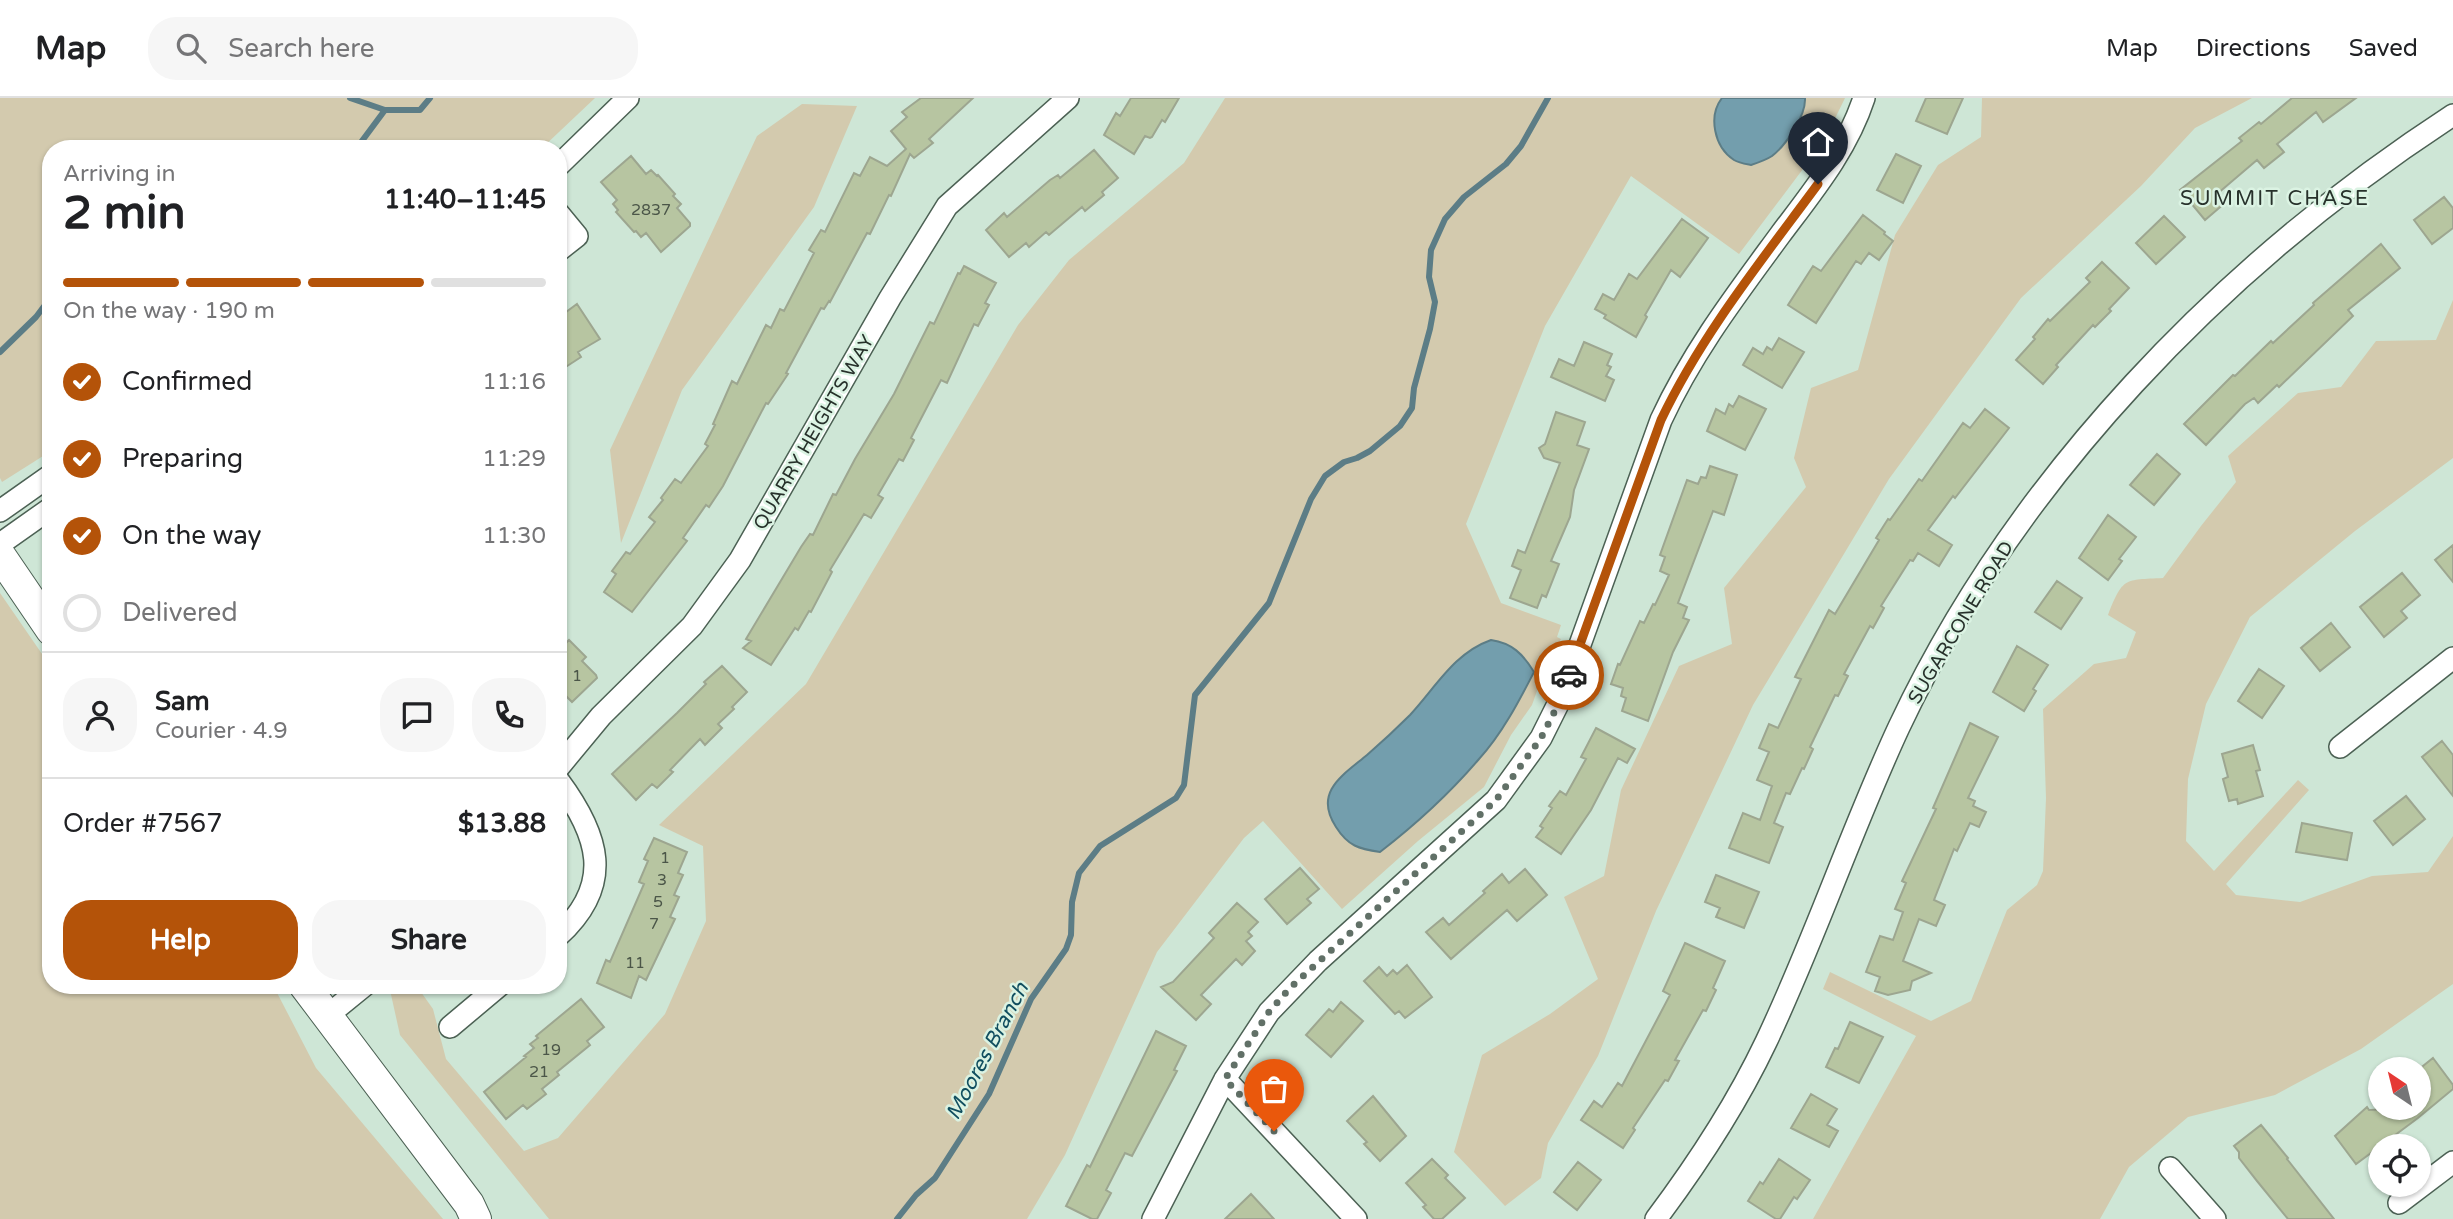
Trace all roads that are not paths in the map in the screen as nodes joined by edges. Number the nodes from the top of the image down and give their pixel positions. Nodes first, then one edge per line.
1 (628, 98) edge
2 (1068, 98) edge
3 (1864, 98) edge
4 (2453, 115) edge
5 (567, 157) edge
6 (567, 224) edge
7 (567, 244) edge
8 (42, 481) edge
9 (0, 511) edge
10 (42, 514) edge
11 (0, 544) edge
12 (0, 555) edge
13 (42, 617) edge
14 (2453, 658) edge
15 (2340, 747) dead end
16 (567, 757) edge
17 (567, 792) edge
18 (567, 928) edge
19 (313, 994) edge
20 (354, 994) edge
21 (489, 994) edge
22 (327, 1016) junction
23 (450, 1027) dead end
24 (1225, 1079) junction
25 (2453, 1162) edge
26 (2170, 1168) dead end
27 (2399, 1203) dead end
28 (479, 1214) edge
29 (1153, 1219) edge
30 (1356, 1219) edge
31 (1656, 1219) edge
32 (2215, 1219) edge

1 - 5 street
2 - 16 street, QUARRY HEIGHTS WAY
3 - 24 street
4 - 31 street, SUGARCONE ROAD
6 - 7 street
8 - 9 street
10 - 11 street
12 - 13 main road
14 - 15 street
17 - 18 street
19 - 22 main road
20 - 22 street
21 - 23 street
22 - 28 main road
24 - 29 street
24 - 30 street
25 - 27 street
26 - 32 street

